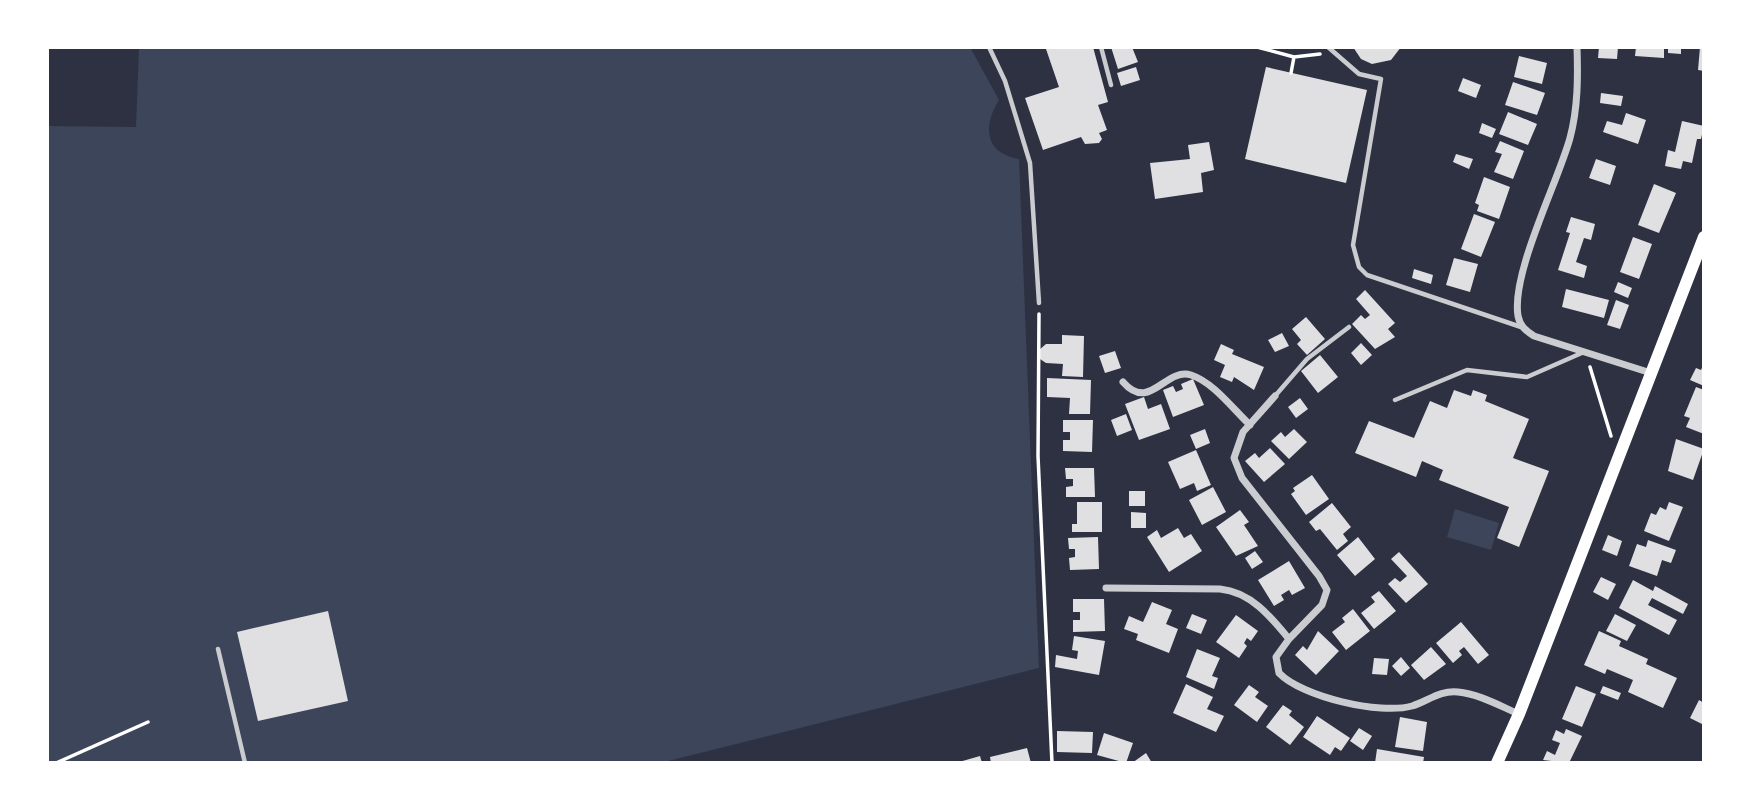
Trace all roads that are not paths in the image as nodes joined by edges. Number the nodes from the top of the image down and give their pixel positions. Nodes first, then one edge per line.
1 (989, 47) edge
2 (1101, 47) edge
3 (1577, 47) edge
4 (1330, 50) edge
5 (1111, 85) dead end
6 (1704, 237) edge
7 (1039, 303) road end
8 (1349, 327) dead end
9 (1522, 327) junction
10 (1585, 351) junction
11 (1651, 373) junction
12 (1124, 382) dead end
13 (1275, 396) joint
14 (1395, 400) dead end
15 (1250, 425) junction
16 (1106, 588) dead end
17 (1289, 639) junction
18 (218, 649) dead end
19 (1519, 714) junction
20 (245, 763) edge
21 (1497, 763) edge

1 - 7 lane
2 - 5 lane
3 - 9 street
4 - 9 lane
6 - 11 main road
8 - 13 lane
9 - 10 street
10 - 11 street
10 - 14 lane
11 - 19 main road
12 - 15 street
13 - 15 street
15 - 17 street
16 - 17 street
17 - 19 street
18 - 20 lane
19 - 21 main road

